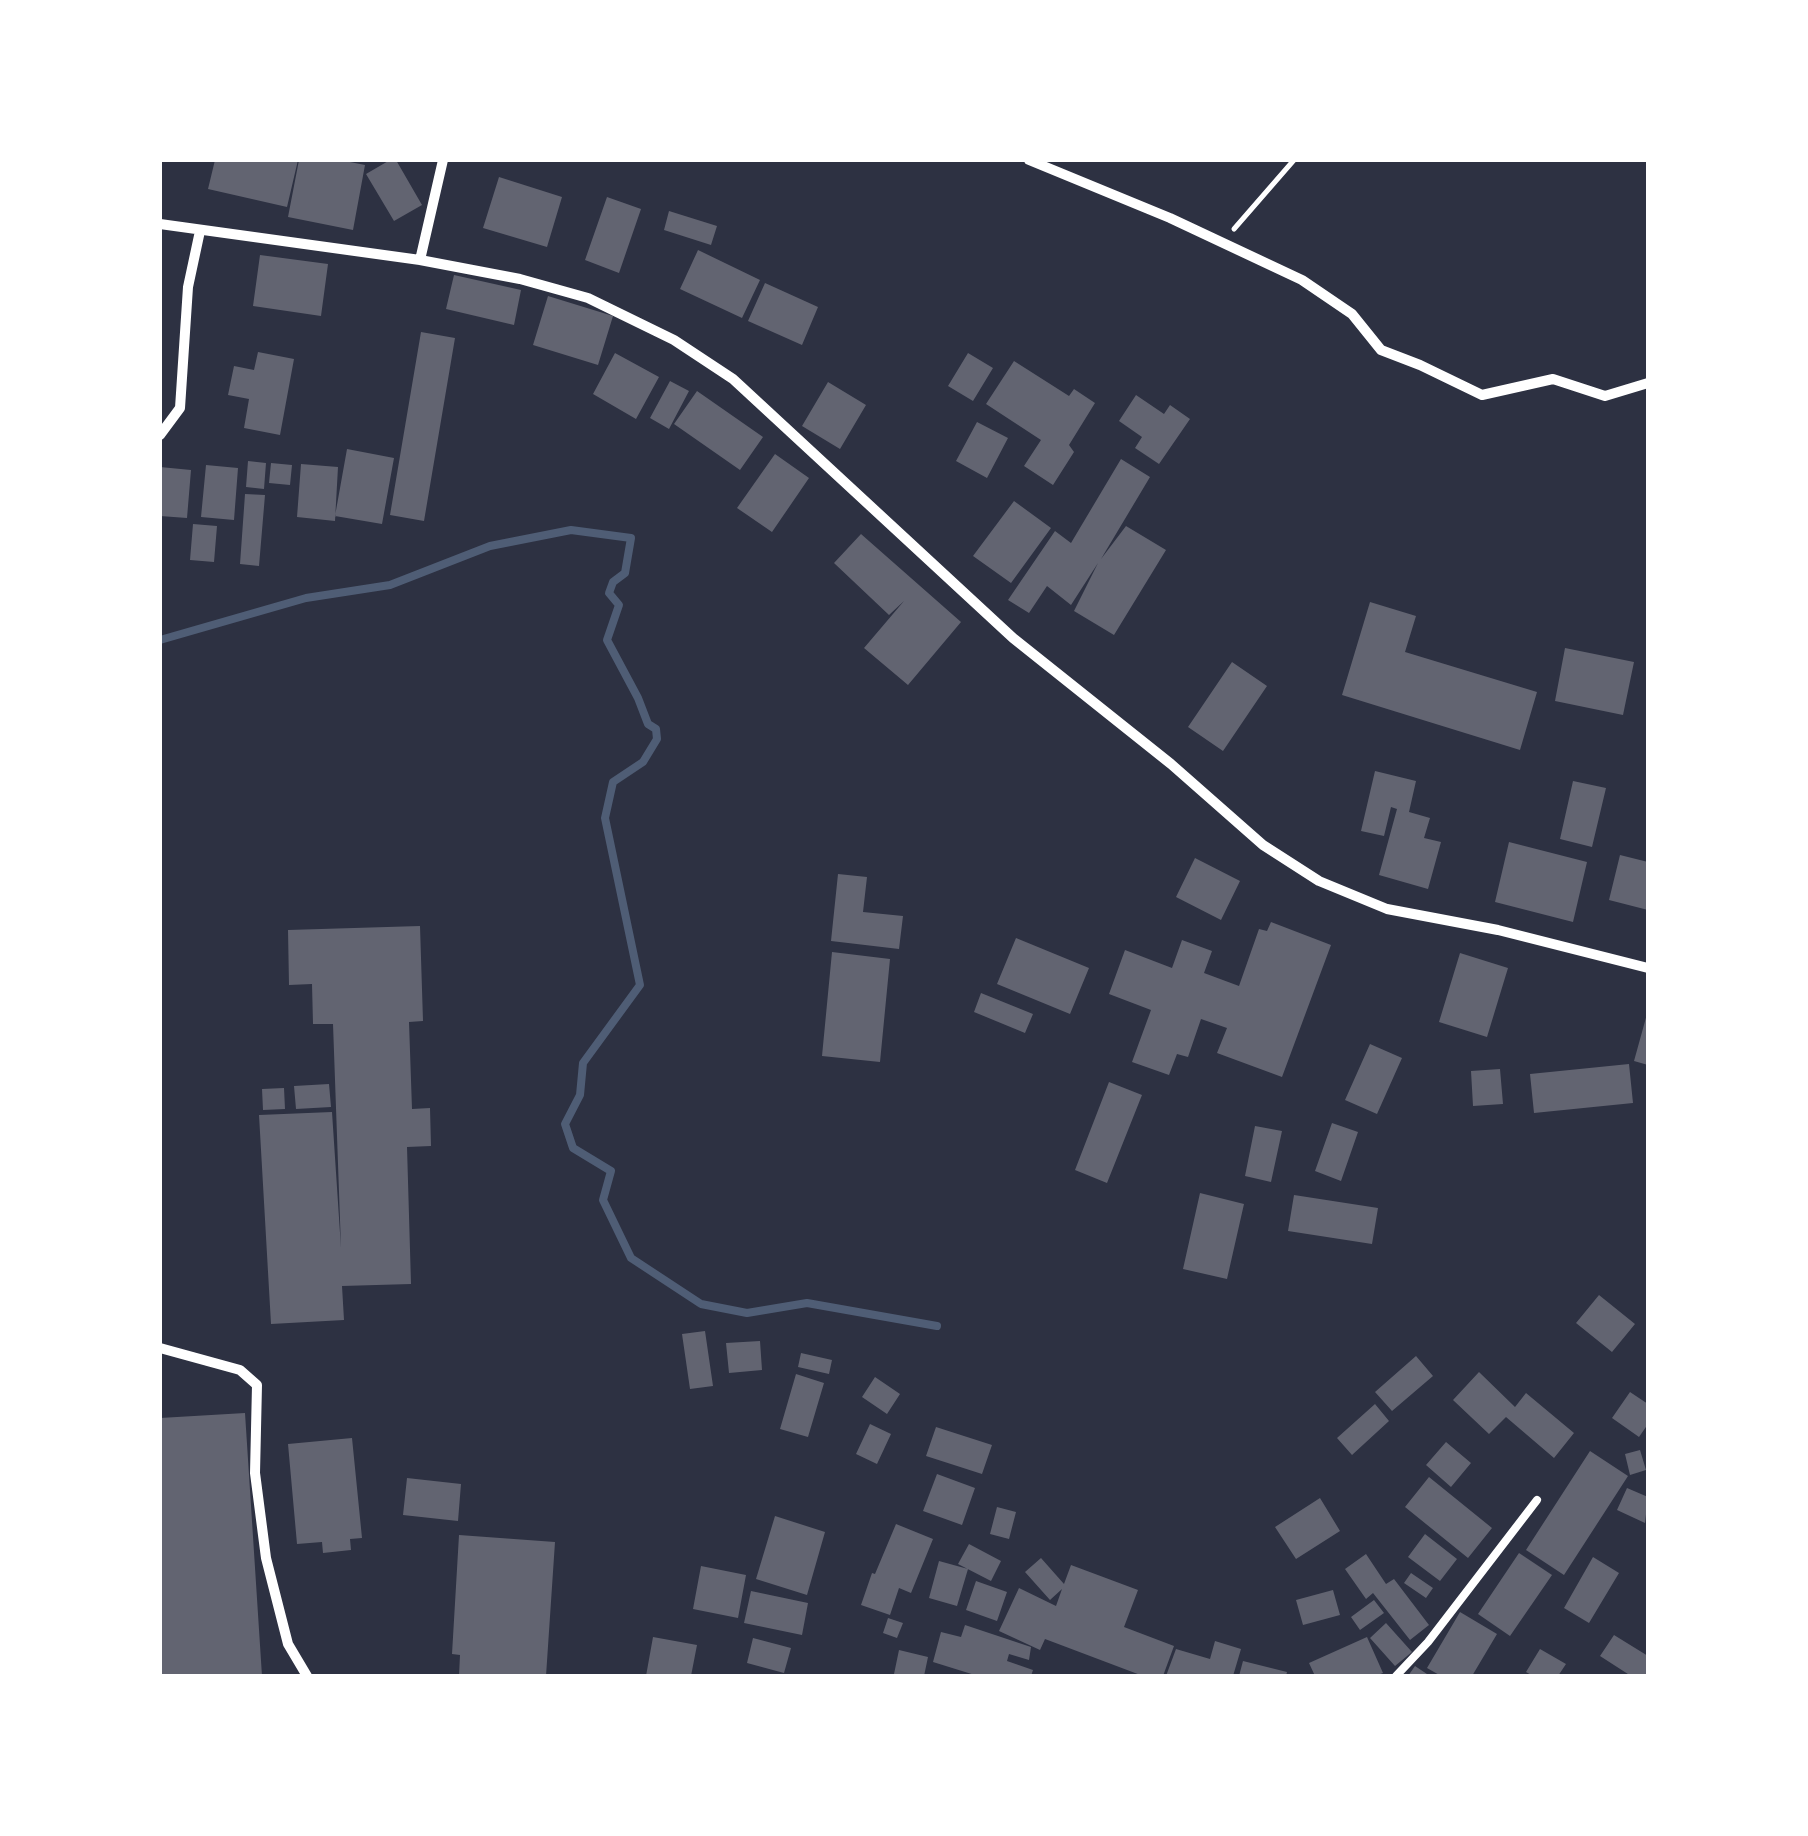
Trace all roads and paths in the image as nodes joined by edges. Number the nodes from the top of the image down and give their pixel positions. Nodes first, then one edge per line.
1 (443, 160) edge
2 (1029, 160) edge
3 (1294, 160) edge
4 (160, 224) edge
5 (200, 231) junction
6 (1222, 242) junction
7 (420, 260) junction
8 (1648, 384) edge
9 (160, 435) edge
10 (1648, 968) edge
11 (160, 1348) edge
12 (1537, 1500) dead end
13 (308, 1676) edge
14 (1396, 1676) edge

1 - 7 street
2 - 6 street
3 - 6 path
4 - 5 street
5 - 7 street
5 - 9 street
6 - 8 street
7 - 10 street
11 - 13 street
12 - 14 lane

